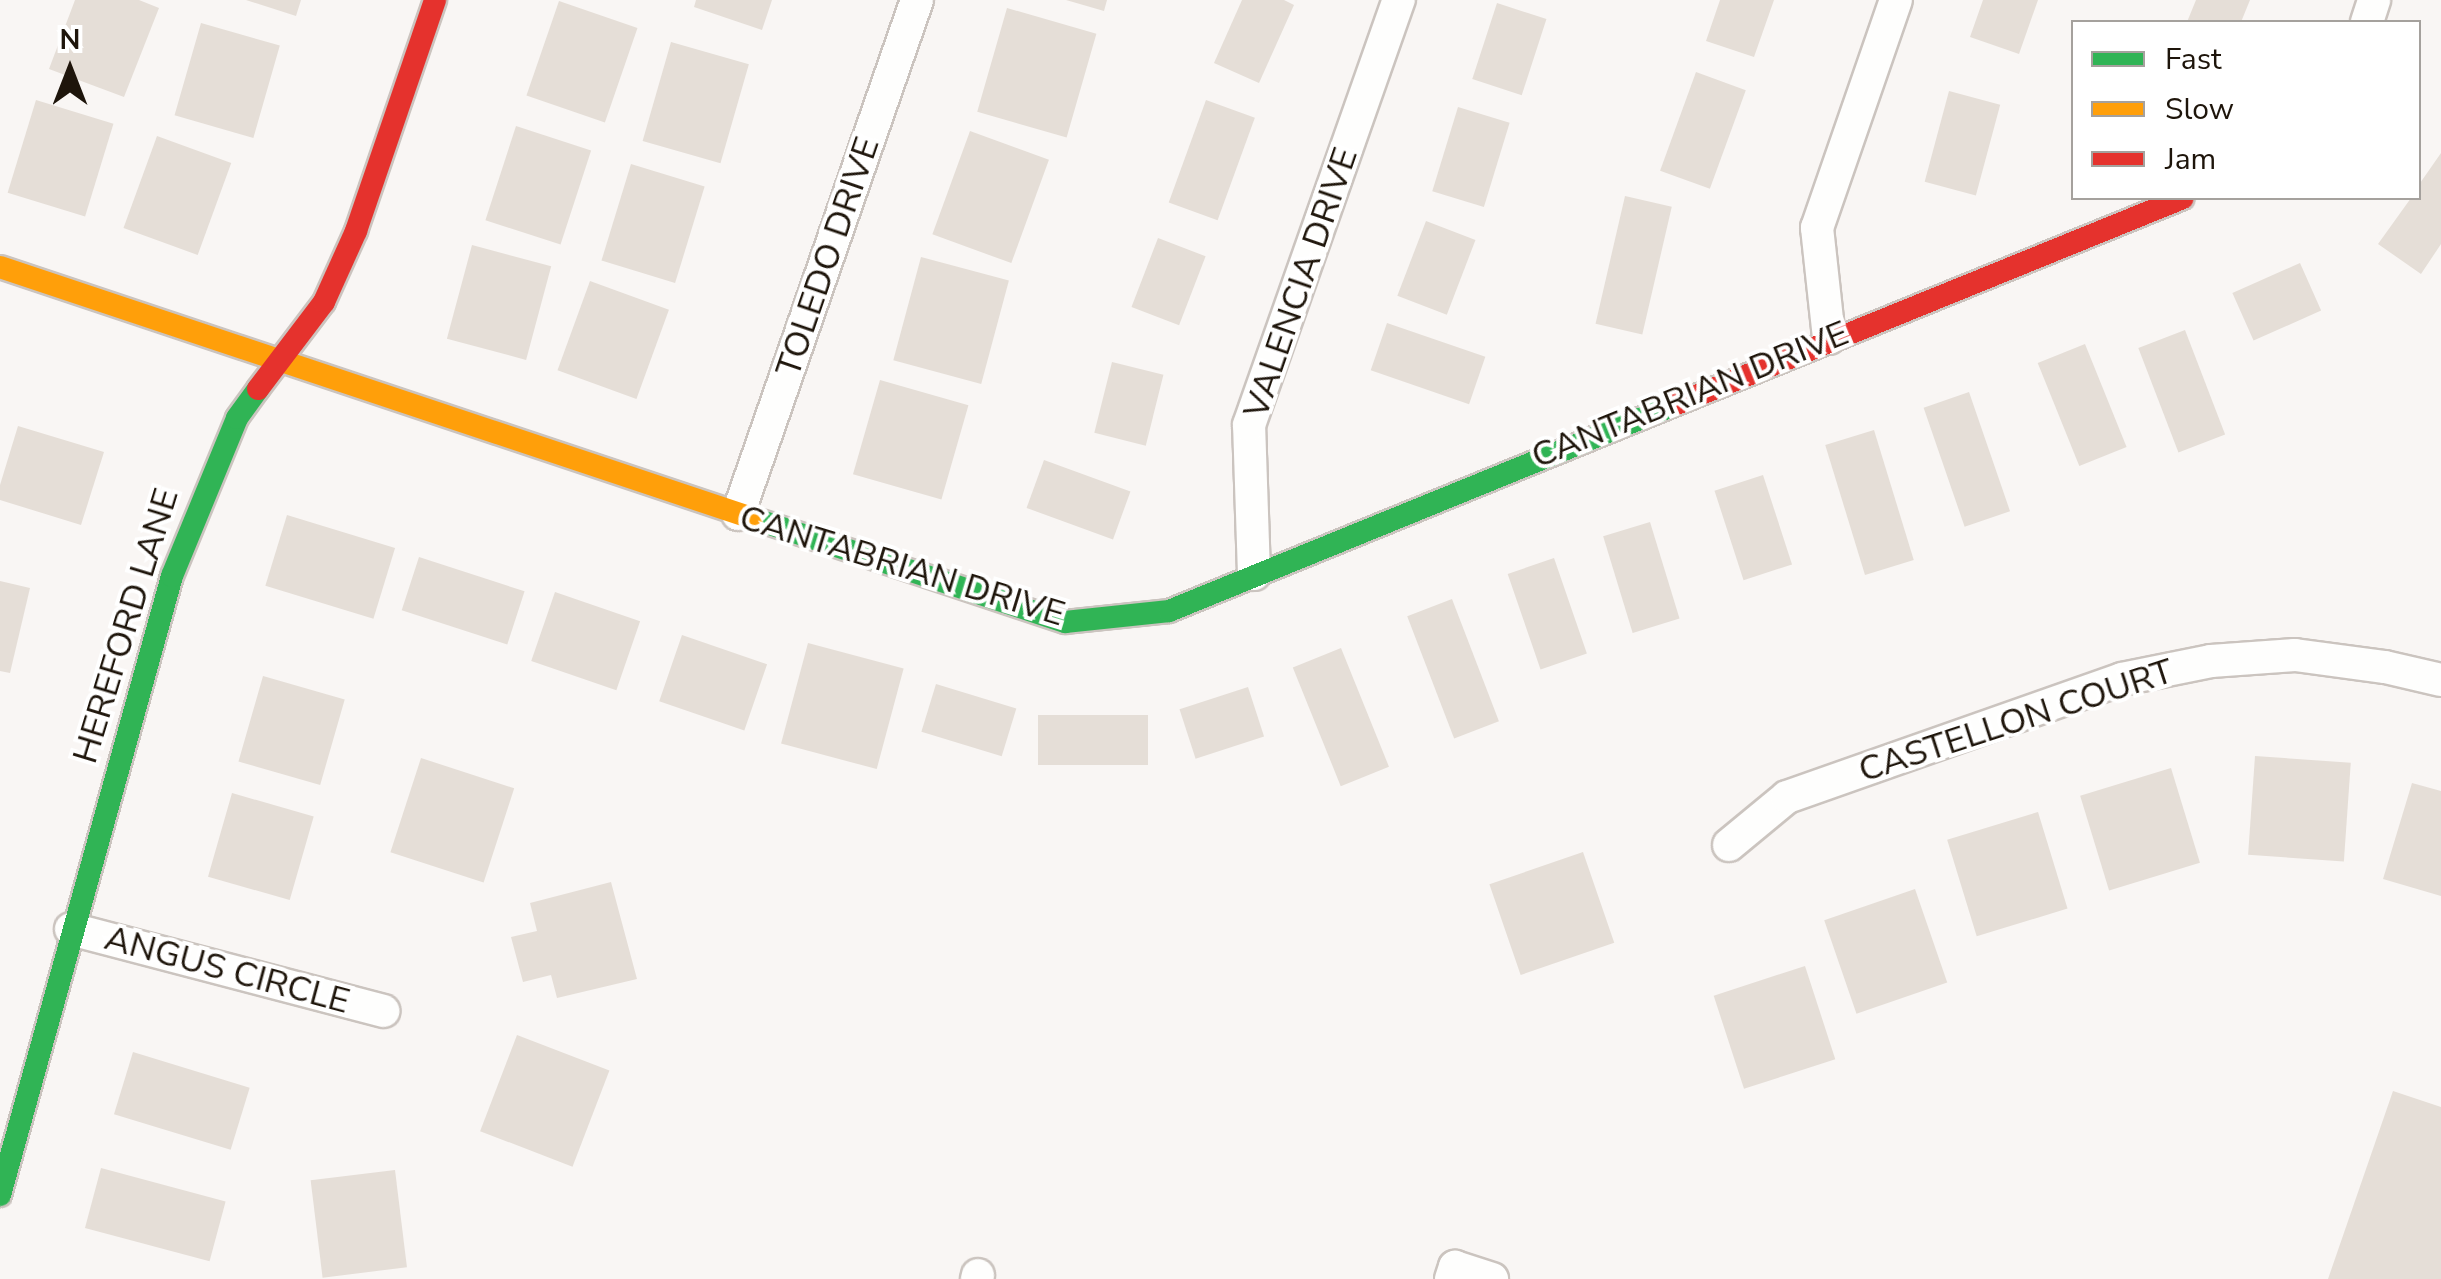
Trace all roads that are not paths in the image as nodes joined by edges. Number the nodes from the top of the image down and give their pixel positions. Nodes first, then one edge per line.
1 (435, 0) edge
2 (918, 0) edge
3 (1400, 0) edge
4 (1896, 0) edge
5 (2178, 200) edge
6 (0, 267) edge
7 (1829, 338) junction
8 (284, 359) junction
9 (738, 514) junction
10 (1254, 574) junction
11 (2441, 680) edge
12 (1729, 845) dead end
13 (71, 930) junction
14 (383, 1010) dead end
15 (0, 1194) edge
16 (1453, 1273) edge
17 (1492, 1279) edge

1 - 8 street, HEREFORD LANE
2 - 9 street, TOLEDO DRIVE
3 - 10 street, VALENCIA DRIVE
4 - 7 street
5 - 7 street, CANTABRIAN DRIVE
6 - 8 street, CANTABRIAN DRIVE
7 - 10 street, CANTABRIAN DRIVE
8 - 9 street, CANTABRIAN DRIVE
8 - 13 street, HEREFORD LANE
9 - 10 street, CANTABRIAN DRIVE
11 - 12 street, CASTELLON COURT
13 - 14 street, ANGUS CIRCLE
13 - 15 street, HEREFORD LANE
16 - 17 street

